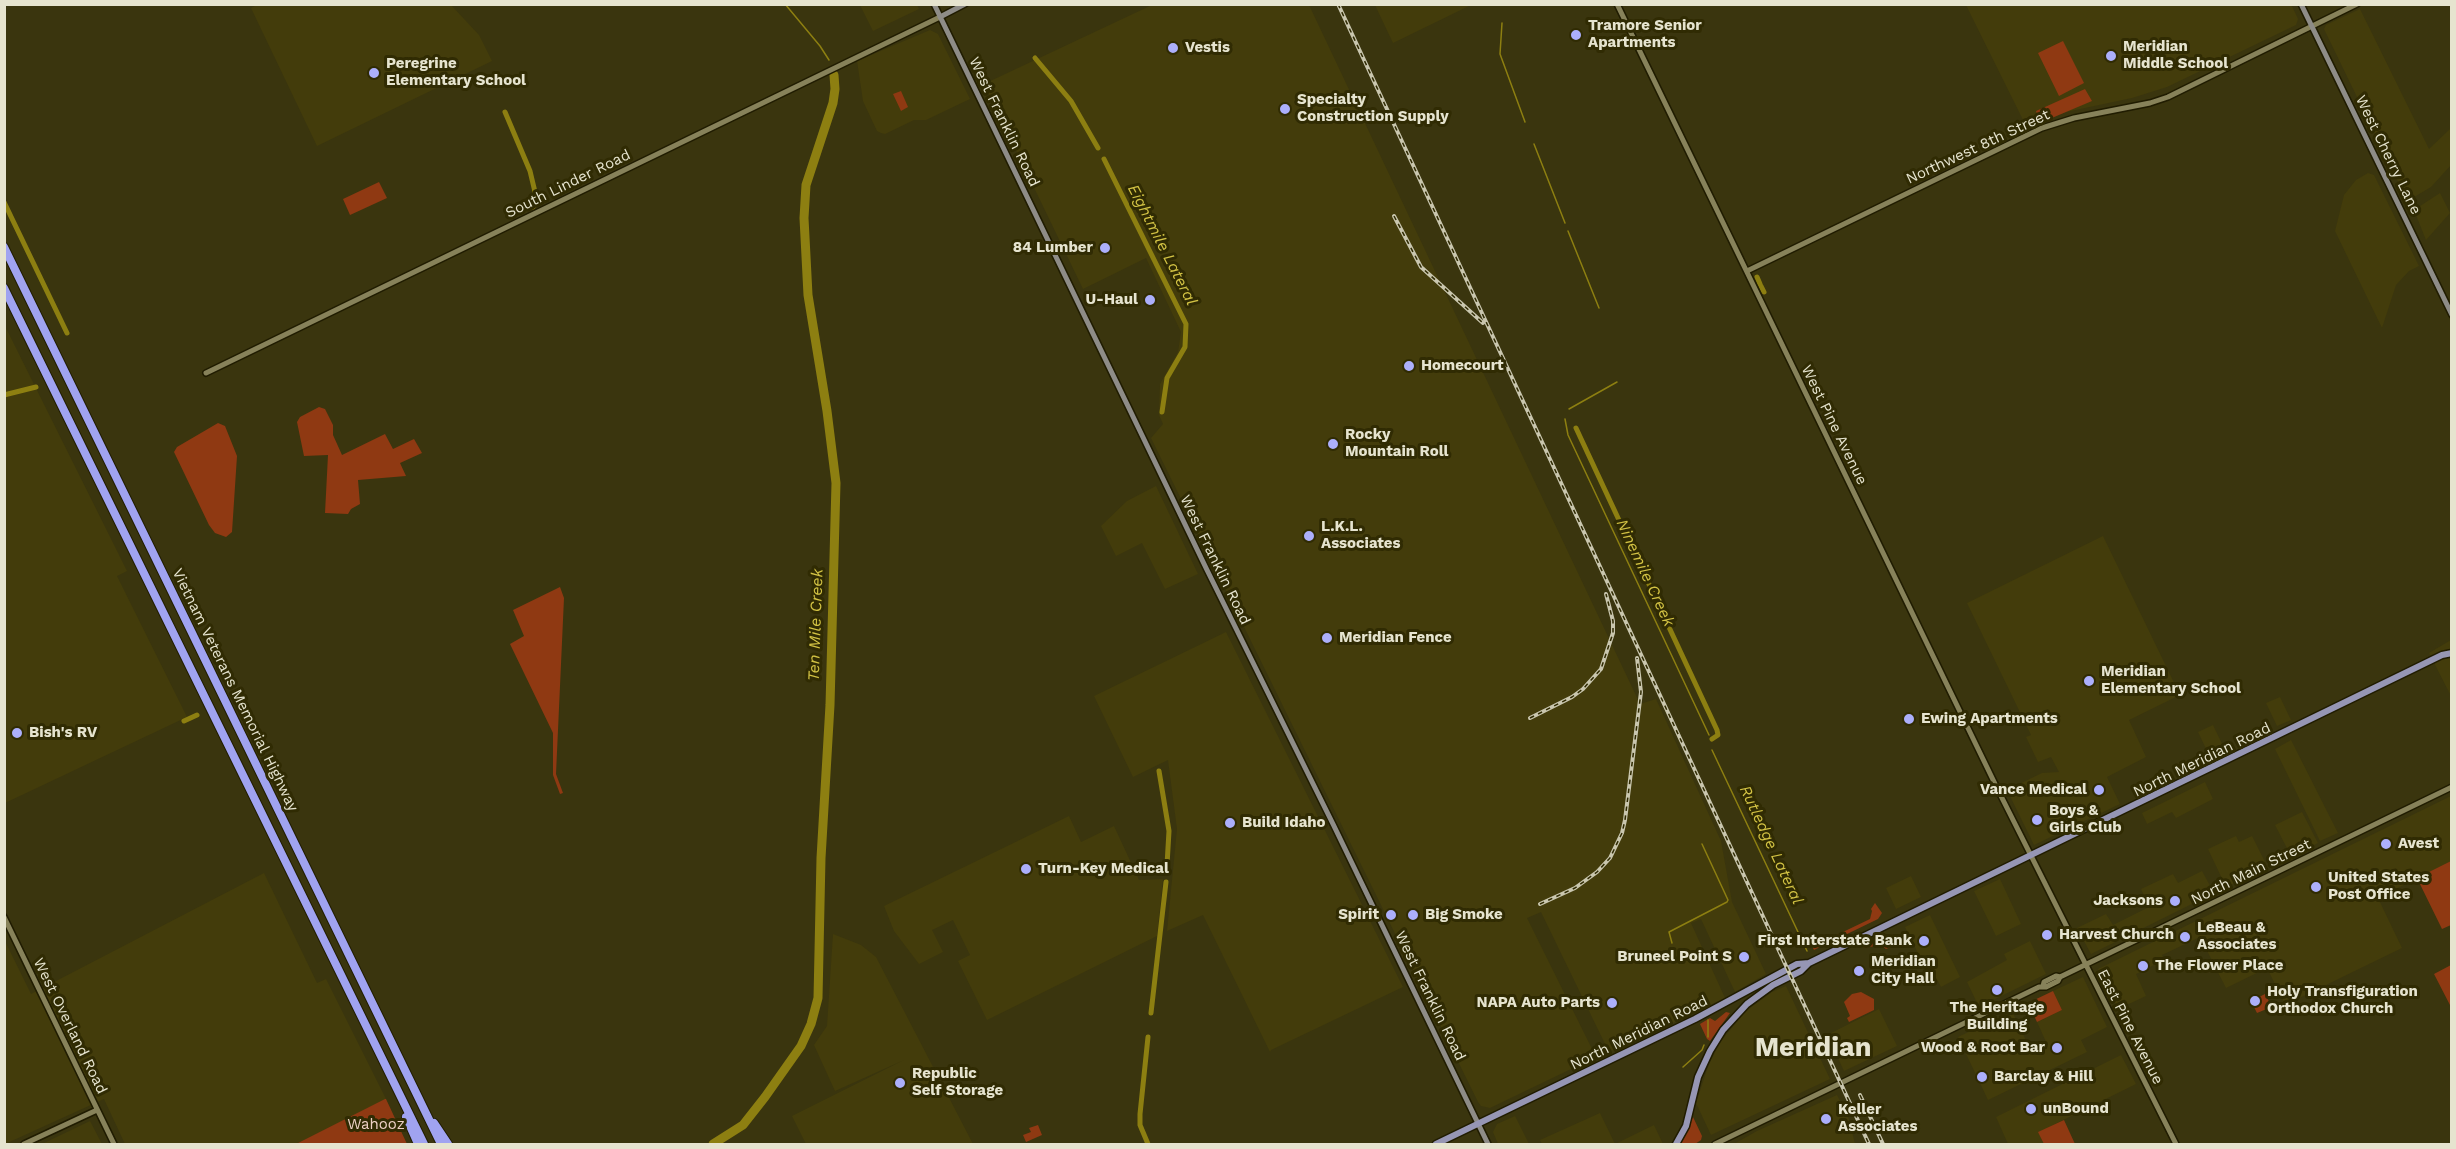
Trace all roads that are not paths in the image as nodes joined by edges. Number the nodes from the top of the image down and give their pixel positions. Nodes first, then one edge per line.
1 (934, 4) edge
2 (965, 4) edge
3 (1617, 4) edge
4 (2301, 4) edge
5 (2357, 4) edge
6 (940, 17) junction
7 (2312, 26) junction
8 (4, 247) edge
9 (1747, 271) junction
10 (4, 288) edge
11 (2451, 315) edge
12 (206, 373) dead end
13 (2451, 646) edge
14 (2451, 653) edge
15 (2442, 655) junction
16 (2451, 787) edge
17 (2030, 855) junction
18 (4, 917) edge
19 (1809, 963) junction
20 (2086, 965) junction
21 (394, 1087) junction
22 (97, 1110) junction
23 (424, 1110) junction
24 (1479, 1124) junction
25 (24, 1144) edge
26 (114, 1144) edge
27 (418, 1144) edge
28 (424, 1144) edge
29 (441, 1144) edge
30 (448, 1144) edge
31 (1436, 1144) edge
32 (1488, 1144) edge
33 (1676, 1144) edge
34 (1715, 1144) edge
35 (2176, 1144) edge

1 - 6 main road, West Franklin Road
2 - 6 main road
3 - 9 street, West Pine Avenue
4 - 7 main road, West Cherry Lane
5 - 7 street, Northwest 8th Street
6 - 12 street, South Linder Road
6 - 24 main road, West Franklin Road
7 - 9 street, Northwest 8th Street
7 - 11 main road, West Cherry Lane
8 - 23 highway, Vietnam Veterans Memorial Highway
9 - 17 street, West Pine Avenue
10 - 21 highway, Vietnam Veterans Memorial Highway
13 - 15 main road, North Meridian Road
14 - 15 main road, North Meridian Road
15 - 17 main road, North Meridian Road
16 - 20 street, North Main Street
17 - 19 main road, North Meridian Road
17 - 20 street, East Pine Avenue
18 - 22 street, West Overland Road
19 - 24 main road, North Meridian Road
19 - 33 main road, North Meridian Road
20 - 34 street, North Main Street
20 - 35 street, East Pine Avenue
21 - 27 highway
21 - 28 highway, Vietnam Veterans Memorial Highway
22 - 25 street
22 - 26 street, West Overland Road
23 - 29 highway, Vietnam Veterans Memorial Highway
23 - 30 highway
24 - 31 main road, North Meridian Road
24 - 32 main road, West Franklin Road

